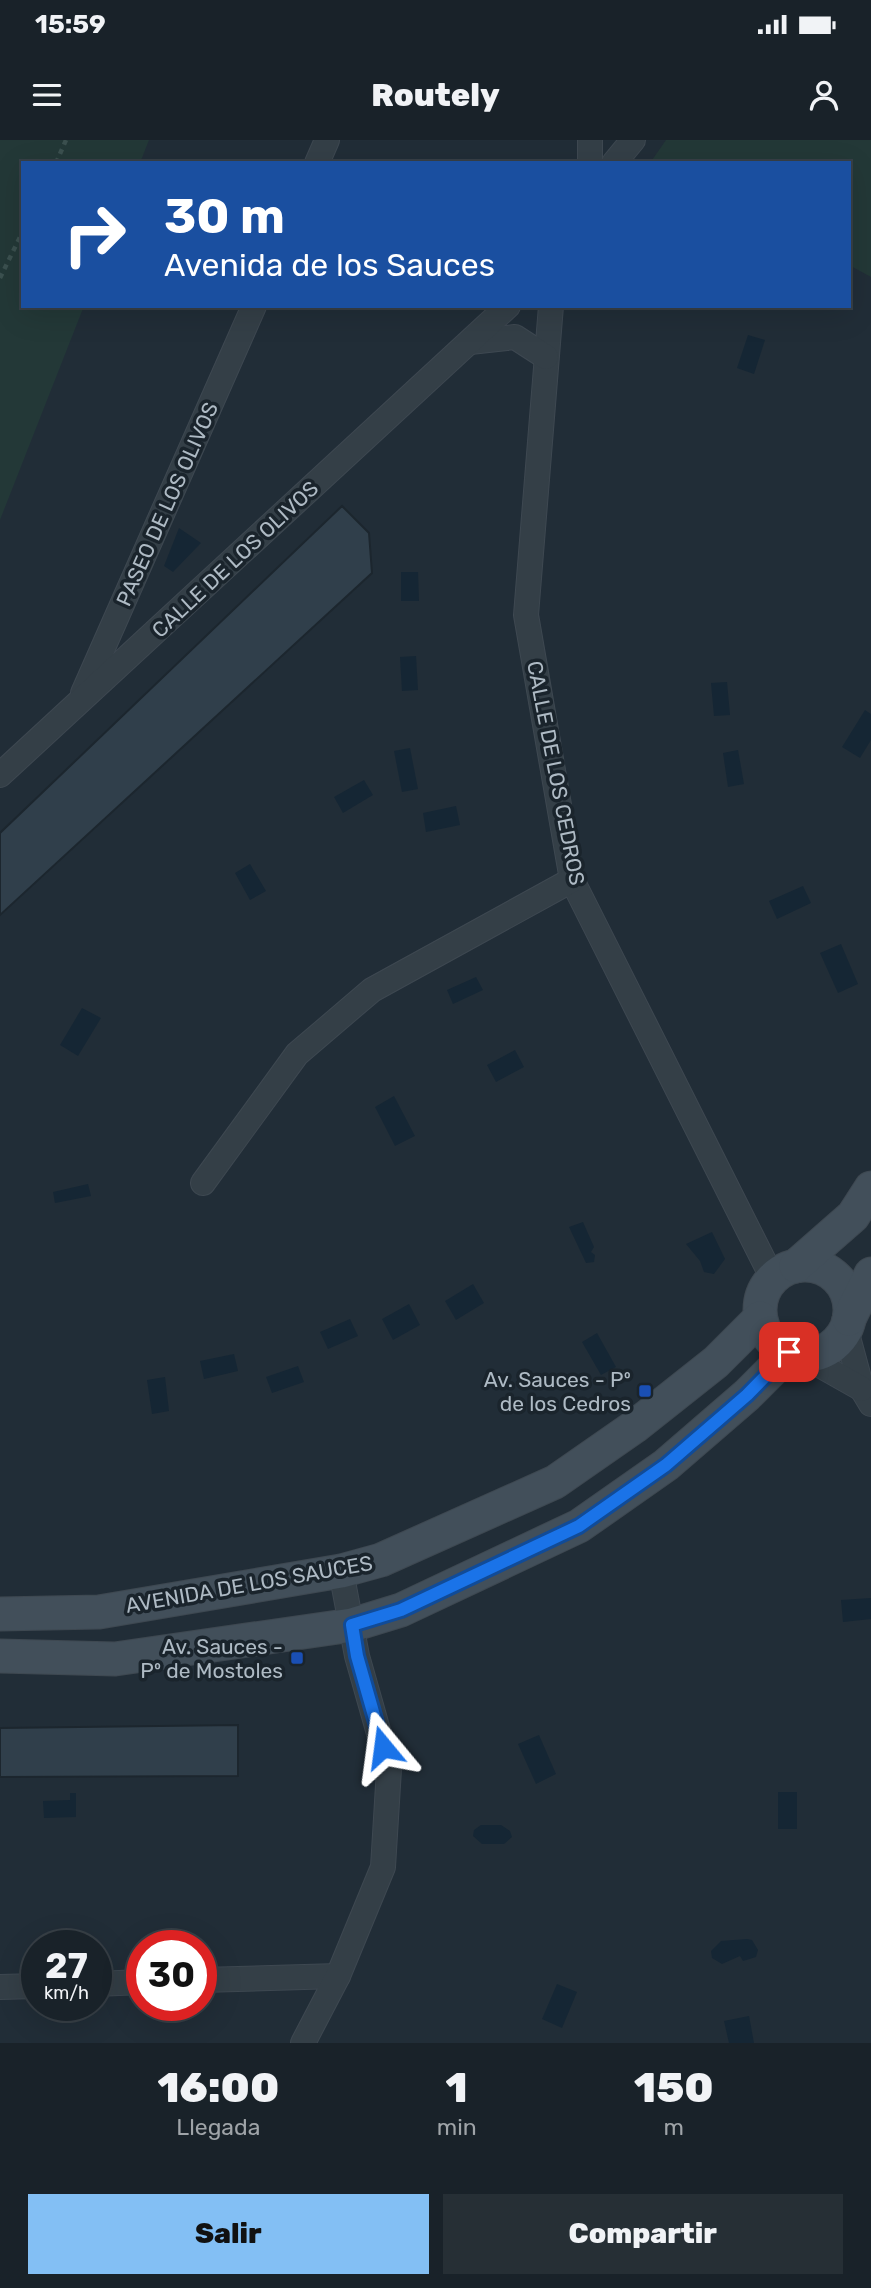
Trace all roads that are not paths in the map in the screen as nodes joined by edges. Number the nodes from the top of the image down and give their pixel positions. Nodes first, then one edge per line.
1 (327, 140) edge
2 (590, 140) edge
3 (633, 140) edge
4 (318, 161) edge
5 (590, 161) edge
6 (616, 161) edge
7 (253, 308) edge
8 (506, 308) edge
9 (551, 308) edge
10 (470, 342) junction
11 (546, 356) junction
12 (80, 702) junction
13 (0, 775) edge
14 (572, 880) junction
15 (203, 1183) dead end
16 (871, 1188) edge
17 (785, 1272) junction
18 (871, 1274) edge
19 (760, 1318) junction
20 (848, 1324) junction
21 (795, 1353) junction
22 (866, 1396) edge
23 (341, 1571) junction
24 (0, 1614) edge
25 (352, 1625) junction
26 (0, 1656) edge
27 (338, 1976) junction
28 (217, 1980) edge
29 (21, 1986) edge
30 (0, 1987) edge
31 (303, 2043) edge

1 - 4 street
2 - 5 street
3 - 6 street
7 - 12 street, PASEO DE LOS OLIVOS
8 - 10 street, CALLE DE LOS OLIVOS
9 - 11 street, CALLE DE LOS CEDROS
10 - 11 street
10 - 12 street, CALLE DE LOS OLIVOS
11 - 14 street, CALLE DE LOS CEDROS
12 - 13 street, CALLE DE LOS OLIVOS
14 - 15 street
14 - 17 street, CALLE DE LOS CEDROS
16 - 17 street
17 - 19 street
17 - 20 street
18 - 20 street
19 - 21 street
19 - 23 street, AVENIDA DE LOS SAUCES
20 - 21 street
20 - 22 street
21 - 22 street
21 - 25 street
23 - 24 street, AVENIDA DE LOS SAUCES
23 - 25 street
25 - 26 street
25 - 27 street
27 - 28 street
27 - 31 street
29 - 30 street

